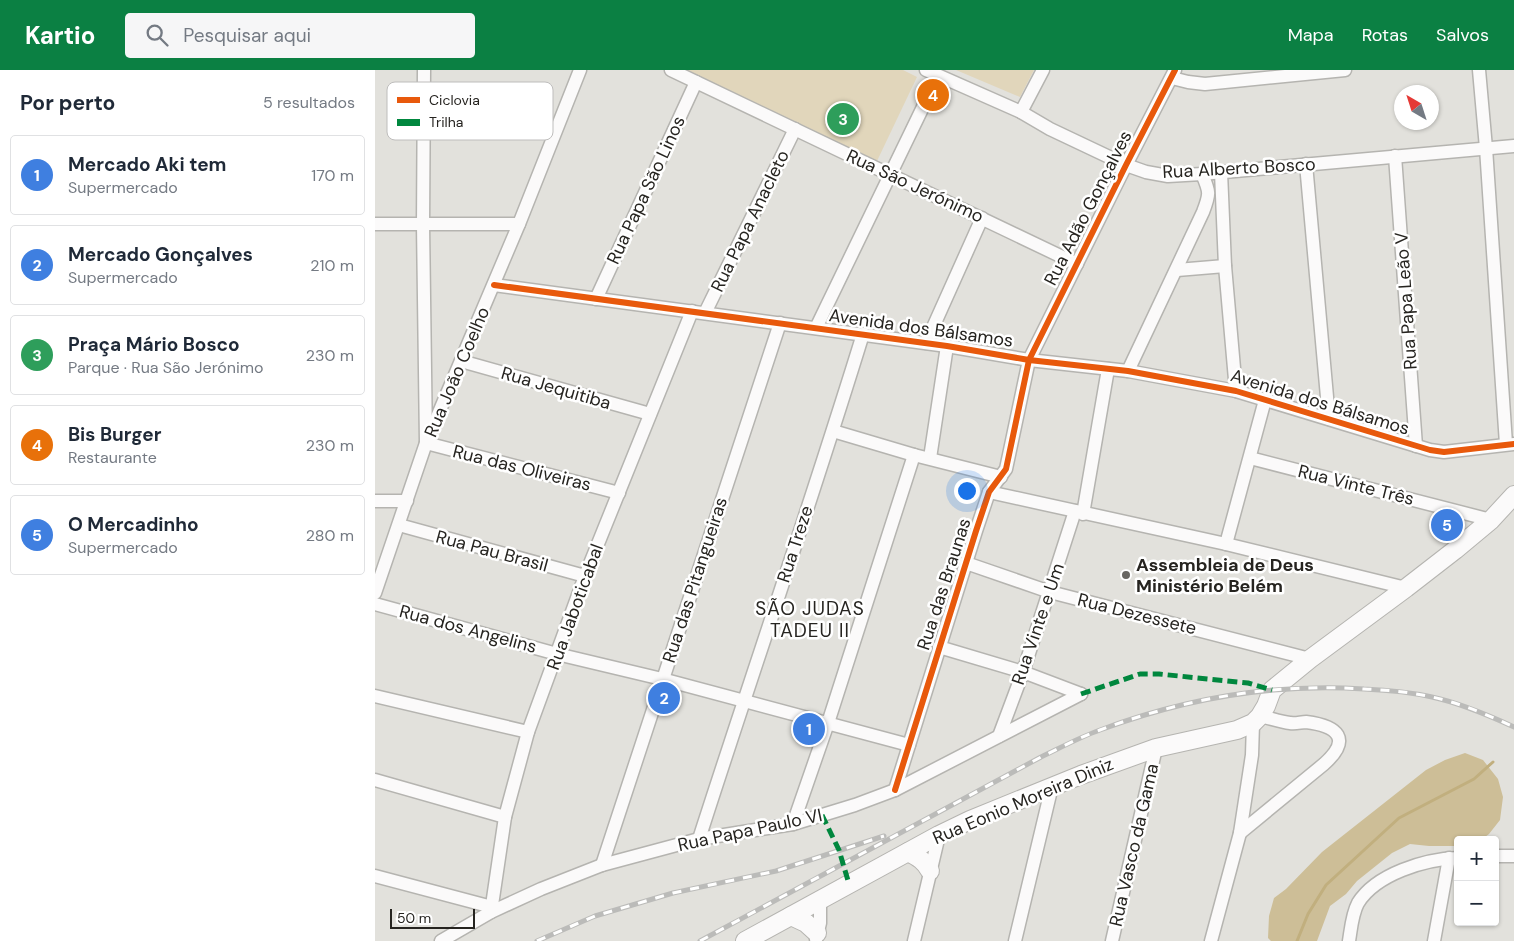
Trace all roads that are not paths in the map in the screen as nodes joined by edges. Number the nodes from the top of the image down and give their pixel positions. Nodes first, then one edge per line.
1 (580, 70) edge
2 (671, 70) edge
3 (1043, 70) edge
4 (1345, 70) edge
5 (1479, 70) edge
6 (932, 73) edge
7 (1174, 74) edge
8 (696, 82) junction
9 (1021, 112) junction
10 (795, 129) junction
11 (553, 138) edge
12 (424, 140) edge
13 (552, 140) edge
14 (1514, 146) edge
15 (1486, 148) junction
16 (1395, 156) junction
17 (1306, 164) junction
18 (1126, 165) junction
19 (1221, 172) junction
20 (1202, 174) junction
21 (890, 175) junction
22 (1203, 212) junction
23 (1223, 214) junction
24 (982, 218) junction
25 (375, 224) edge
26 (423, 224) junction
27 (519, 224) junction
28 (1077, 264) junction
29 (1225, 266) junction
30 (1177, 270) junction
31 (494, 285) junction
32 (596, 299) junction
33 (692, 311) junction
34 (705, 313) junction
35 (780, 323) junction
36 (816, 328) junction
37 (863, 334) junction
38 (926, 343) junction
39 (947, 346) junction
40 (1029, 360) junction
41 (461, 361) junction
42 (1108, 369) junction
43 (1128, 371) junction
44 (1236, 391) junction
45 (1265, 400) junction
46 (650, 414) junction
47 (1329, 419) junction
48 (833, 431) junction
49 (426, 443) junction
50 (1510, 444) edge
51 (1417, 446) junction
52 (914, 455) junction
53 (930, 458) junction
54 (1250, 458) junction
55 (1001, 477) junction
56 (989, 492) junction
57 (619, 493) junction
58 (1514, 495) edge
59 (375, 501) edge
60 (407, 501) junction
61 (1079, 513) junction
62 (1491, 520) junction
63 (399, 525) junction
64 (1226, 544) junction
65 (966, 563) junction
66 (585, 576) junction
67 (1407, 588) junction
68 (1050, 592) junction
69 (375, 593) edge
70 (375, 604) edge
71 (939, 647) junction
72 (557, 654) junction
73 (1310, 659) junction
74 (1023, 672) junction
75 (662, 679) junction
76 (375, 696) edge
77 (743, 701) junction
78 (1257, 719) junction
79 (828, 723) junction
80 (528, 732) junction
81 (999, 736) junction
82 (909, 745) junction
83 (1157, 748) junction
84 (375, 780) edge
85 (1052, 786) junction
86 (895, 790) junction
87 (505, 817) junction
88 (793, 824) junction
89 (1239, 832) junction
90 (939, 835) junction
91 (699, 839) junction
92 (908, 852) junction
93 (1499, 856) edge
94 (1514, 856) edge
95 (1453, 858) edge
96 (601, 865) junction
97 (930, 871) junction
98 (375, 876) edge
99 (820, 899) junction
100 (491, 909) junction
101 (791, 916) junction
102 (816, 937) edge
103 (441, 941) edge
104 (745, 941) edge
105 (915, 941) edge
106 (1015, 941) edge
107 (1112, 941) edge
108 (1211, 941) edge
109 (1349, 941) edge
110 (1434, 941) edge

1 - 11 street, Rua João Coelho
2 - 8 street, Rua São Jerónimo
3 - 9 street
4 - 7 street
5 - 15 street
6 - 9 street, Rua Alberto Bosco
6 - 21 street
7 - 18 street, Rua Adão Gonçalves
8 - 10 street, Rua São Jerónimo
8 - 32 street, Rua Papa São Linos
9 - 18 street, Rua Alberto Bosco
10 - 21 street, Rua São Jerónimo
10 - 34 street, Rua Papa Anacleto
12 - 26 street
13 - 27 street, Rua João Coelho
14 - 15 street, Rua Alberto Bosco
15 - 16 street, Rua Alberto Bosco
15 - 50 street
16 - 17 street, Rua Alberto Bosco
16 - 51 street, Rua Papa Leão V
17 - 19 street, Rua Alberto Bosco
17 - 47 street
18 - 20 street, Rua Alberto Bosco
18 - 28 street, Rua Adão Gonçalves
19 - 20 street, Rua Alberto Bosco
19 - 23 street
20 - 22 street
21 - 24 street, Rua São Jerónimo
21 - 36 street
22 - 23 street
22 - 30 street
23 - 29 street
24 - 28 street, Rua São Jerónimo
24 - 38 street
25 - 26 street
26 - 27 street
26 - 49 street
27 - 31 street, Rua João Coelho
28 - 40 street, Rua Adão Gonçalves
29 - 30 street
29 - 44 street
30 - 43 street
31 - 32 street, Avenida dos Bálsamos
31 - 41 street, Rua João Coelho
32 - 33 street, Avenida dos Bálsamos
33 - 34 street, Avenida dos Bálsamos
33 - 46 street, Rua Jaboticabal
34 - 35 street, Avenida dos Bálsamos
35 - 36 street, Avenida dos Bálsamos
35 - 75 street, Rua das Pitangueiras
36 - 37 street, Avenida dos Bálsamos
37 - 38 street, Avenida dos Bálsamos
37 - 48 street, Rua Treze
38 - 39 street, Avenida dos Bálsamos
39 - 40 street, Avenida dos Bálsamos
39 - 53 street
40 - 42 street, Avenida dos Bálsamos
40 - 55 street, Rua das Braunas
41 - 46 street, Rua Jequitiba
41 - 49 street, Rua João Coelho
42 - 43 street, Avenida dos Bálsamos
42 - 61 street, Rua Vinte e Um
43 - 44 street, Avenida dos Bálsamos
44 - 45 street, Avenida dos Bálsamos
45 - 47 street, Avenida dos Bálsamos
45 - 54 street
46 - 57 street, Rua Jaboticabal
47 - 51 street, Avenida dos Bálsamos
48 - 52 street
48 - 77 street, Rua Treze
49 - 57 street, Rua das Oliveiras
49 - 60 street, Rua João Coelho
50 - 51 street, Avenida dos Bálsamos
52 - 53 street
52 - 79 street
53 - 55 street
54 - 62 street, Rua Vinte Três
54 - 64 street
55 - 56 street, Rua das Braunas
56 - 61 street
56 - 65 street, Rua das Braunas
57 - 66 street, Rua Jaboticabal
58 - 62 main road
59 - 60 street
60 - 63 street, Rua João Coelho
61 - 64 street
61 - 68 street, Rua Vinte e Um
62 - 67 main road
63 - 66 street, Rua Pau Brasil
63 - 69 street, Rua João Coelho
64 - 67 street
65 - 68 street, Rua Dezessete
65 - 71 street, Rua das Braunas
66 - 72 street, Rua Jaboticabal
67 - 73 main road
68 - 73 street, Rua Dezessete
68 - 74 street, Rua Vinte e Um
70 - 72 street, Rua dos Angelins
71 - 74 street
71 - 82 street, Rua das Braunas
72 - 75 street, Rua dos Angelins
72 - 80 street, Rua Jaboticabal
73 - 78 main road
74 - 81 street, Rua Vinte e Um
74 - 81 street, Rua Papa Paulo VI
75 - 77 street, Rua dos Angelins
75 - 96 street, Rua das Pitangueiras
76 - 80 street
77 - 79 street, Rua dos Angelins
77 - 91 street, Rua Treze
78 - 83 main road, Rua Eonio Moreira Diniz
78 - 89 street
78 - 89 street
79 - 82 street, Rua dos Angelins
79 - 88 street
80 - 87 street, Rua Jaboticabal
81 - 86 street, Rua Papa Paulo VI
82 - 86 street, Rua das Braunas
83 - 85 main road, Rua Eonio Moreira Diniz
83 - 107 street, Rua Vasco da Gama
84 - 87 street
85 - 90 main road, Rua Eonio Moreira Diniz
85 - 106 street
86 - 88 street, Rua Papa Paulo VI
87 - 100 street, Rua Jaboticabal
88 - 91 street, Rua Papa Paulo VI
89 - 108 street
90 - 92 main road, Rua Eonio Moreira Diniz
90 - 97 street
91 - 96 street, Rua Papa Paulo VI
92 - 97 main road
92 - 99 main road, Rua Eonio Moreira Diniz
93 - 94 street
95 - 109 street
95 - 110 street
96 - 100 street, Rua Papa Paulo VI
97 - 105 street
98 - 100 street
99 - 101 main road, Rua Eonio Moreira Diniz
99 - 102 street
100 - 103 street, Rua Papa Paulo VI
101 - 102 main road
101 - 104 main road, Rua Eonio Moreira Diniz

